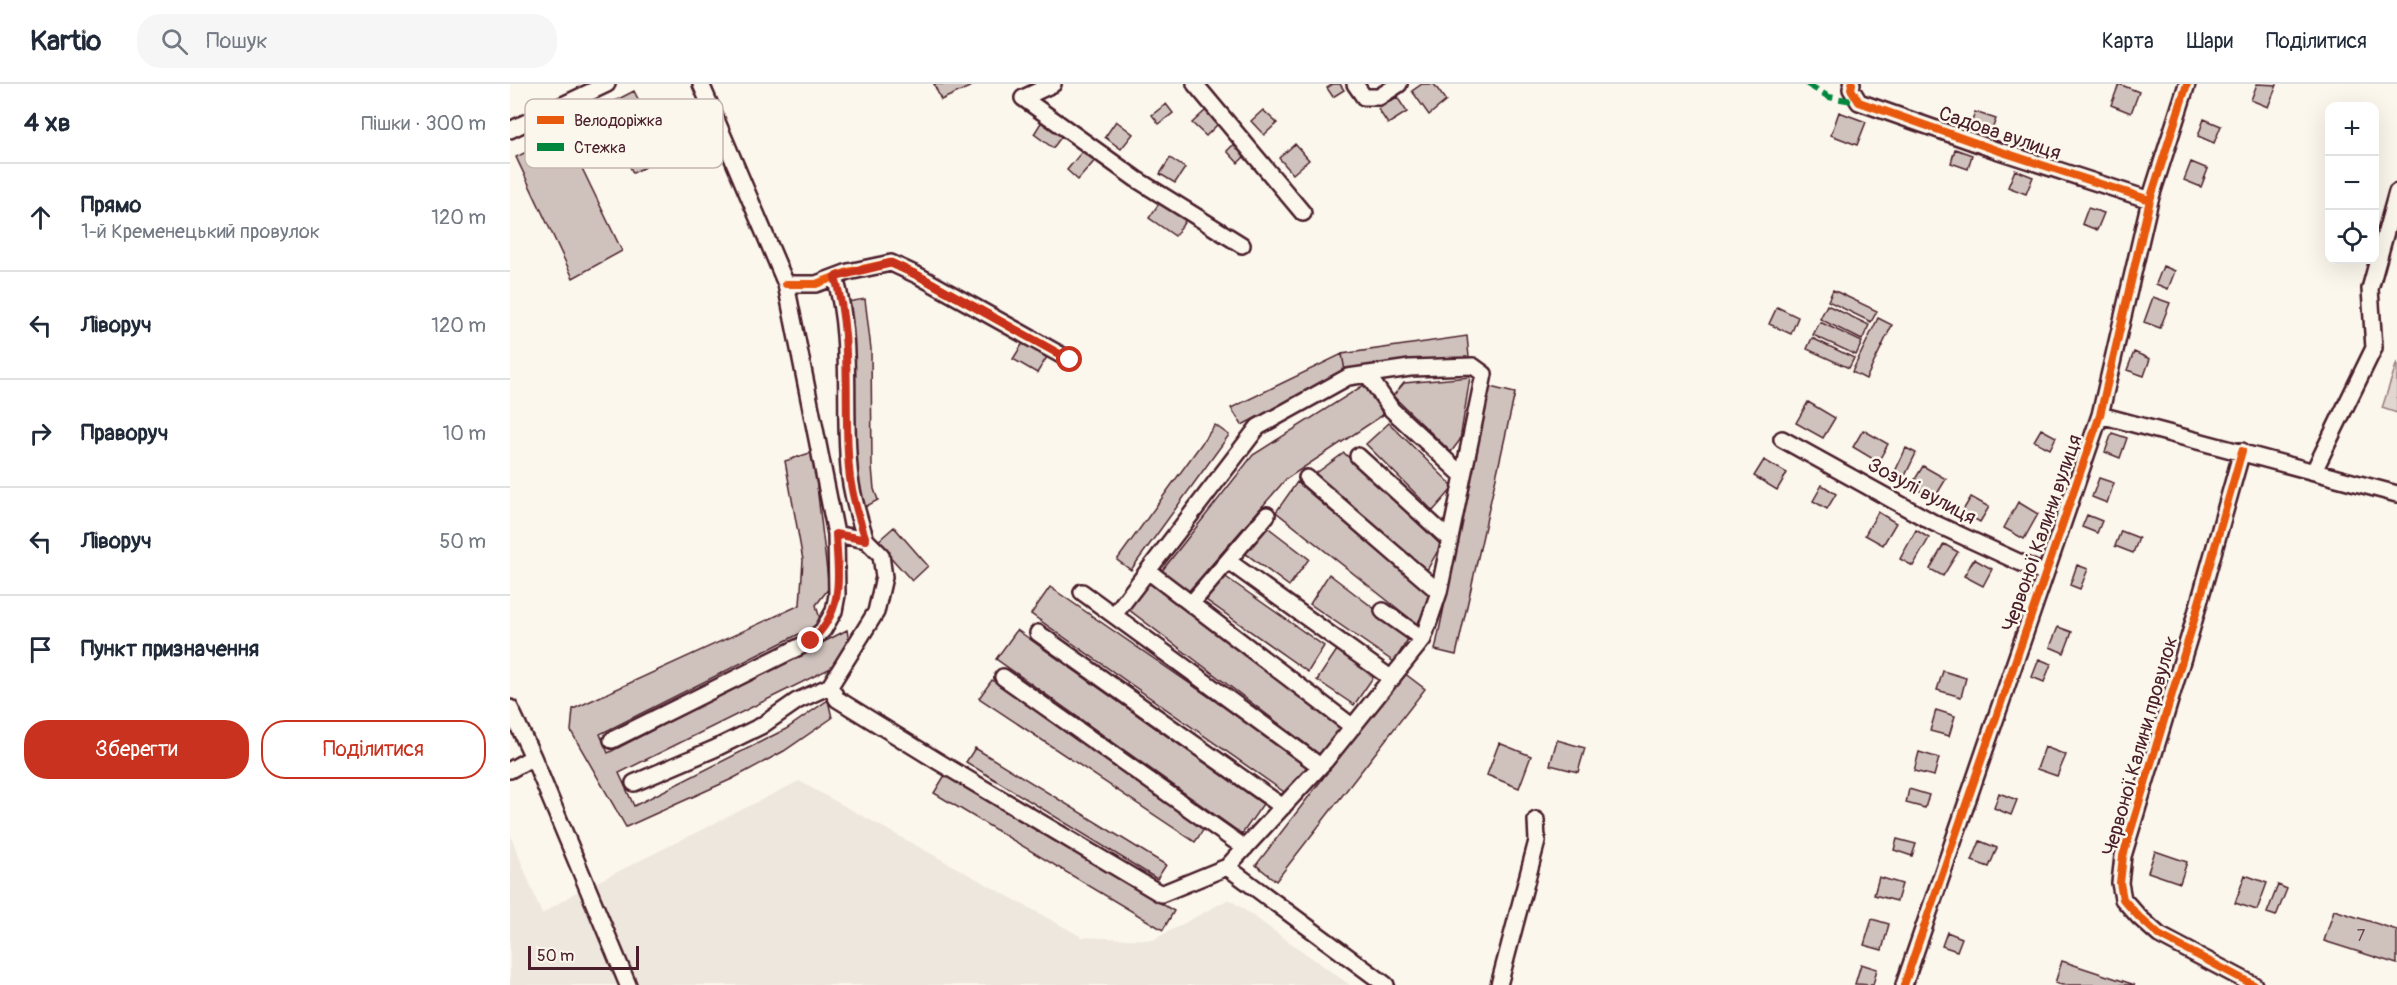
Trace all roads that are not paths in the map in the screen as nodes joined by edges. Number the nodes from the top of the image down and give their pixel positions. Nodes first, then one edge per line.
1 (607, 84) edge
2 (700, 84) edge
3 (1053, 84) edge
4 (1195, 84) edge
5 (1355, 84) edge
6 (1399, 84) edge
7 (1852, 84) edge
8 (2187, 84) edge
9 (575, 99) edge
10 (706, 99) edge
11 (525, 123) edge
12 (510, 130) edge
13 (723, 137) edge
14 (2397, 192) edge
15 (2150, 200) junction
16 (1303, 213) dead end
17 (1242, 245) dead end
18 (835, 277) junction
19 (786, 284) junction
20 (1070, 360) dead end
21 (1367, 374) junction
22 (2100, 415) junction
23 (1782, 439) dead end
24 (2242, 451) junction
25 (1358, 456) dead end
26 (2314, 471) junction
27 (1462, 476) junction
28 (1306, 478) dead end
29 (2397, 494) edge
30 (1267, 514) dead end
31 (836, 534) junction
32 (866, 540) junction
33 (1450, 540) junction
34 (1228, 561) junction
35 (1148, 571) junction
36 (2045, 574) junction
37 (1082, 592) dead end
38 (1439, 592) junction
39 (1191, 604) junction
40 (1383, 611) dead end
41 (1114, 615) junction
42 (1038, 633) dead end
43 (1423, 639) junction
44 (1003, 677) dead end
45 (1392, 680) junction
46 (830, 686) junction
47 (510, 708) edge
48 (1353, 727) junction
49 (612, 740) dead end
50 (533, 757) junction
51 (1320, 766) junction
52 (510, 770) edge
53 (634, 783) dead end
54 (1283, 807) junction
55 (1536, 819) dead end
56 (1245, 848) junction
57 (1227, 867) junction
58 (628, 985) edge
59 (1386, 985) edge
60 (1499, 985) edge
61 (1904, 985) edge
62 (2254, 985) edge

1 - 9 street
2 - 10 street
3 - 17 street
4 - 16 street
5 - 6 street
7 - 15 street, Садова вулиця
8 - 15 street, Червоної Калини вулиця
11 - 12 street
13 - 19 street
14 - 26 street
15 - 22 street, Червоної Калини вулиця
18 - 19 street
18 - 20 street
18 - 32 street
19 - 31 street
21 - 27 street
21 - 27 street
21 - 35 street
22 - 24 street
22 - 36 street, Червоної Калини вулиця
23 - 36 street, Зозулі вулиця
24 - 26 street
24 - 62 street, Червоної Калини провулок
25 - 33 street
26 - 29 street
27 - 33 street
28 - 38 street
30 - 34 street
31 - 32 street
31 - 49 street
32 - 46 street
33 - 38 street
34 - 39 street
34 - 45 street
35 - 39 street
35 - 41 street
36 - 61 street, Червоної Калини вулиця
37 - 41 street
38 - 43 street
39 - 48 street
40 - 43 street
41 - 51 street
42 - 54 street
43 - 45 street
44 - 56 street
45 - 48 street
46 - 53 street
46 - 57 street
47 - 50 street
48 - 51 street
50 - 52 street
50 - 58 street
51 - 54 street
54 - 56 street
55 - 60 street
56 - 57 street
57 - 59 street

